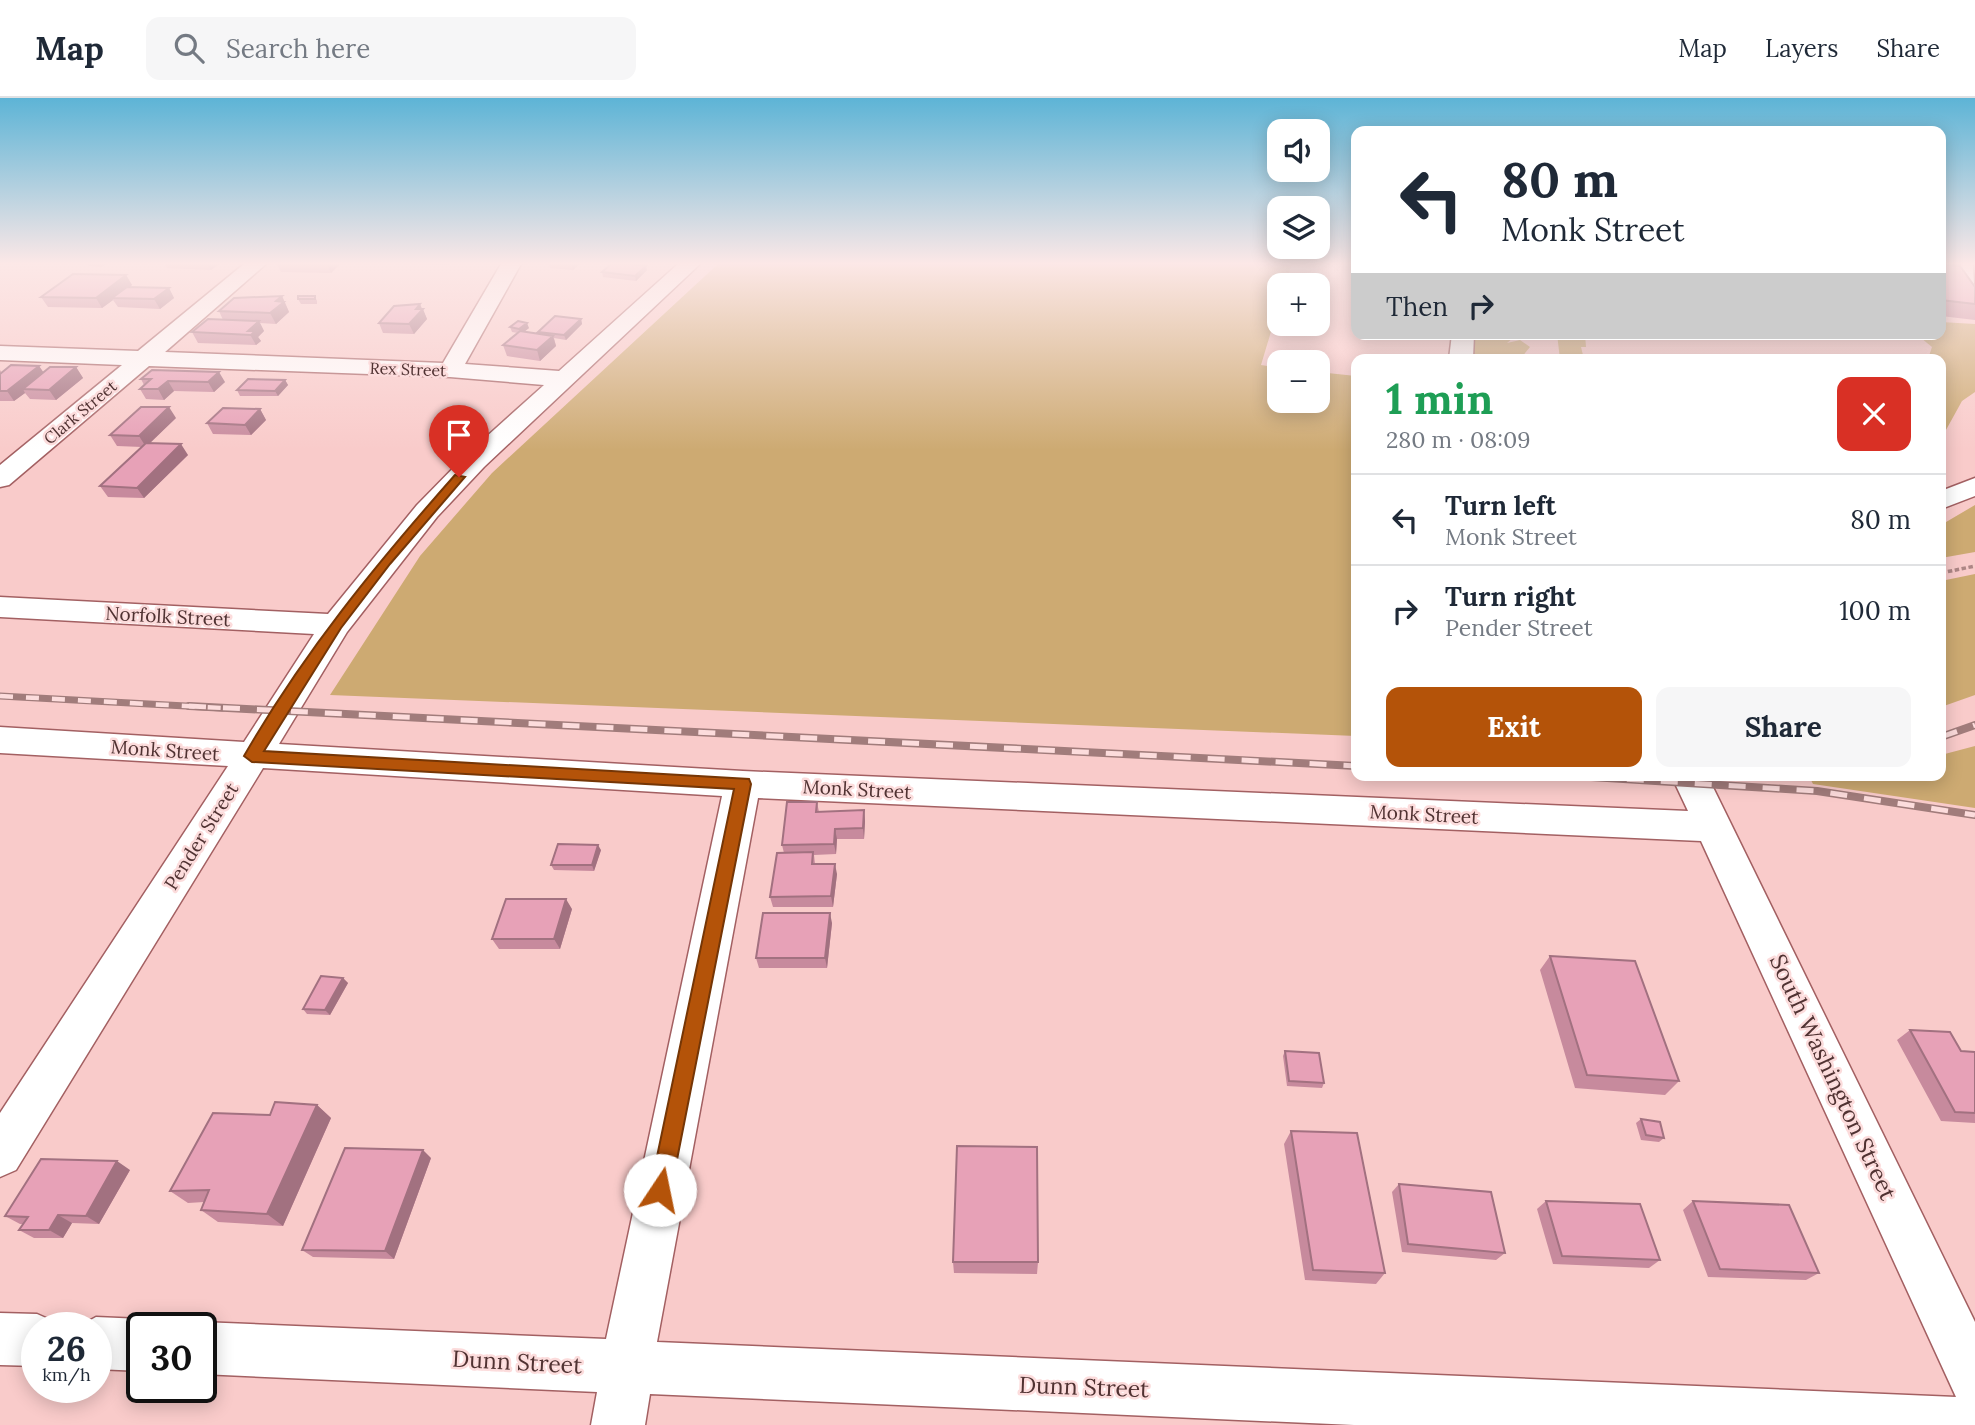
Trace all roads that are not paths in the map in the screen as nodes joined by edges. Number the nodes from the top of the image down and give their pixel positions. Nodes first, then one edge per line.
1 (182, 326) edge
2 (475, 326) edge
3 (622, 326) edge
4 (0, 353) edge
5 (143, 358) junction
6 (450, 370) junction
7 (563, 379) junction
8 (0, 479) edge
9 (1975, 485) edge
10 (1946, 499) edge
11 (0, 607) edge
12 (336, 625) junction
13 (0, 740) edge
14 (252, 756) junction
15 (1692, 781) edge
16 (743, 784) junction
17 (1715, 827) junction
18 (0, 1154) edge
19 (0, 1339) edge
20 (21, 1340) edge
21 (217, 1349) edge
22 (629, 1367) junction
23 (1975, 1378) edge
24 (618, 1425) edge
25 (1966, 1425) edge

1 - 5 street, Clark Street
2 - 6 street
3 - 7 street, Pender Street
4 - 5 street, Rex Street
5 - 6 street, Rex Street
5 - 8 street, Clark Street
6 - 7 street, Rex Street
7 - 12 street, Pender Street
9 - 10 street
11 - 12 street, Norfolk Street
12 - 14 street, Pender Street
13 - 14 street, Monk Street
14 - 16 street, Monk Street
14 - 18 street, Pender Street
15 - 17 street, South Washington Street
16 - 17 street, Monk Street
16 - 22 street
17 - 23 street, South Washington Street
19 - 20 street
21 - 22 street, Dunn Street
22 - 24 street
22 - 25 street, Dunn Street

